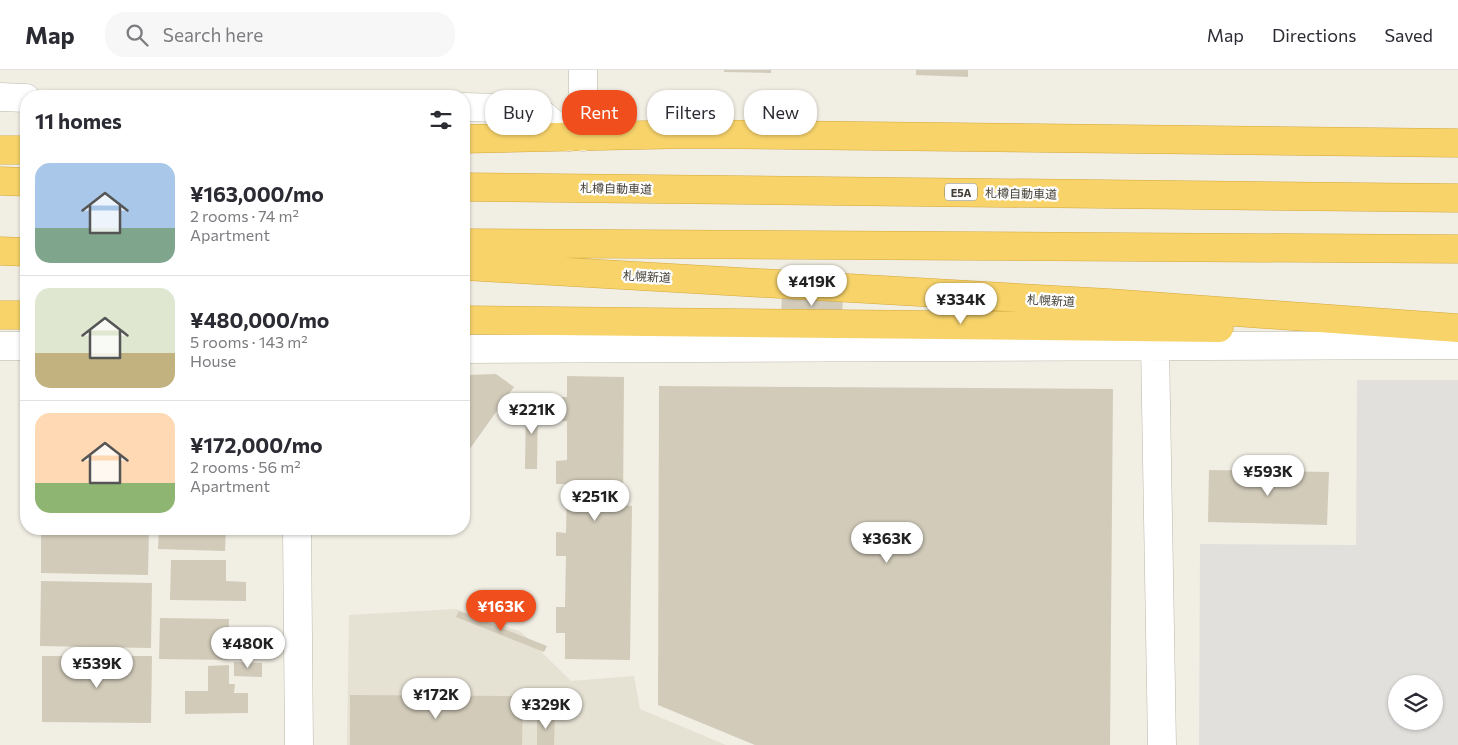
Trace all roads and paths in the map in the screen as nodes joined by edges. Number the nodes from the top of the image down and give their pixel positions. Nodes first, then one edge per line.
1 (583, 70) edge
2 (0, 97) edge
3 (20, 98) edge
4 (470, 107) edge
5 (0, 133) edge
6 (20, 133) edge
7 (576, 137) junction
8 (470, 139) edge
9 (1458, 143) edge
10 (0, 150) edge
11 (20, 150) edge
12 (0, 181) edge
13 (20, 182) edge
14 (470, 187) edge
15 (1458, 198) edge
16 (0, 240) edge
17 (20, 240) edge
18 (470, 243) edge
19 (1458, 250) edge
20 (0, 251) edge
21 (20, 252) edge
22 (470, 266) edge
23 (0, 315) edge
24 (20, 315) edge
25 (470, 320) edge
26 (1458, 330) edge
27 (1155, 345) junction
28 (1458, 345) edge
29 (0, 346) edge
30 (20, 346) edge
31 (470, 349) edge
32 (297, 535) edge
33 (299, 745) edge
34 (1162, 745) edge

1 - 7 street
2 - 3 street
4 - 7 street
5 - 6 highway
7 - 8 highway
7 - 9 highway
10 - 11 highway
12 - 13 highway
14 - 15 highway, 札樽自動車道 / E5A
16 - 17 highway
18 - 19 highway
20 - 21 highway
22 - 26 highway, 札幌新道
23 - 24 highway
25 - 26 highway
27 - 28 street
27 - 31 street
27 - 34 street
29 - 30 street
32 - 33 street

